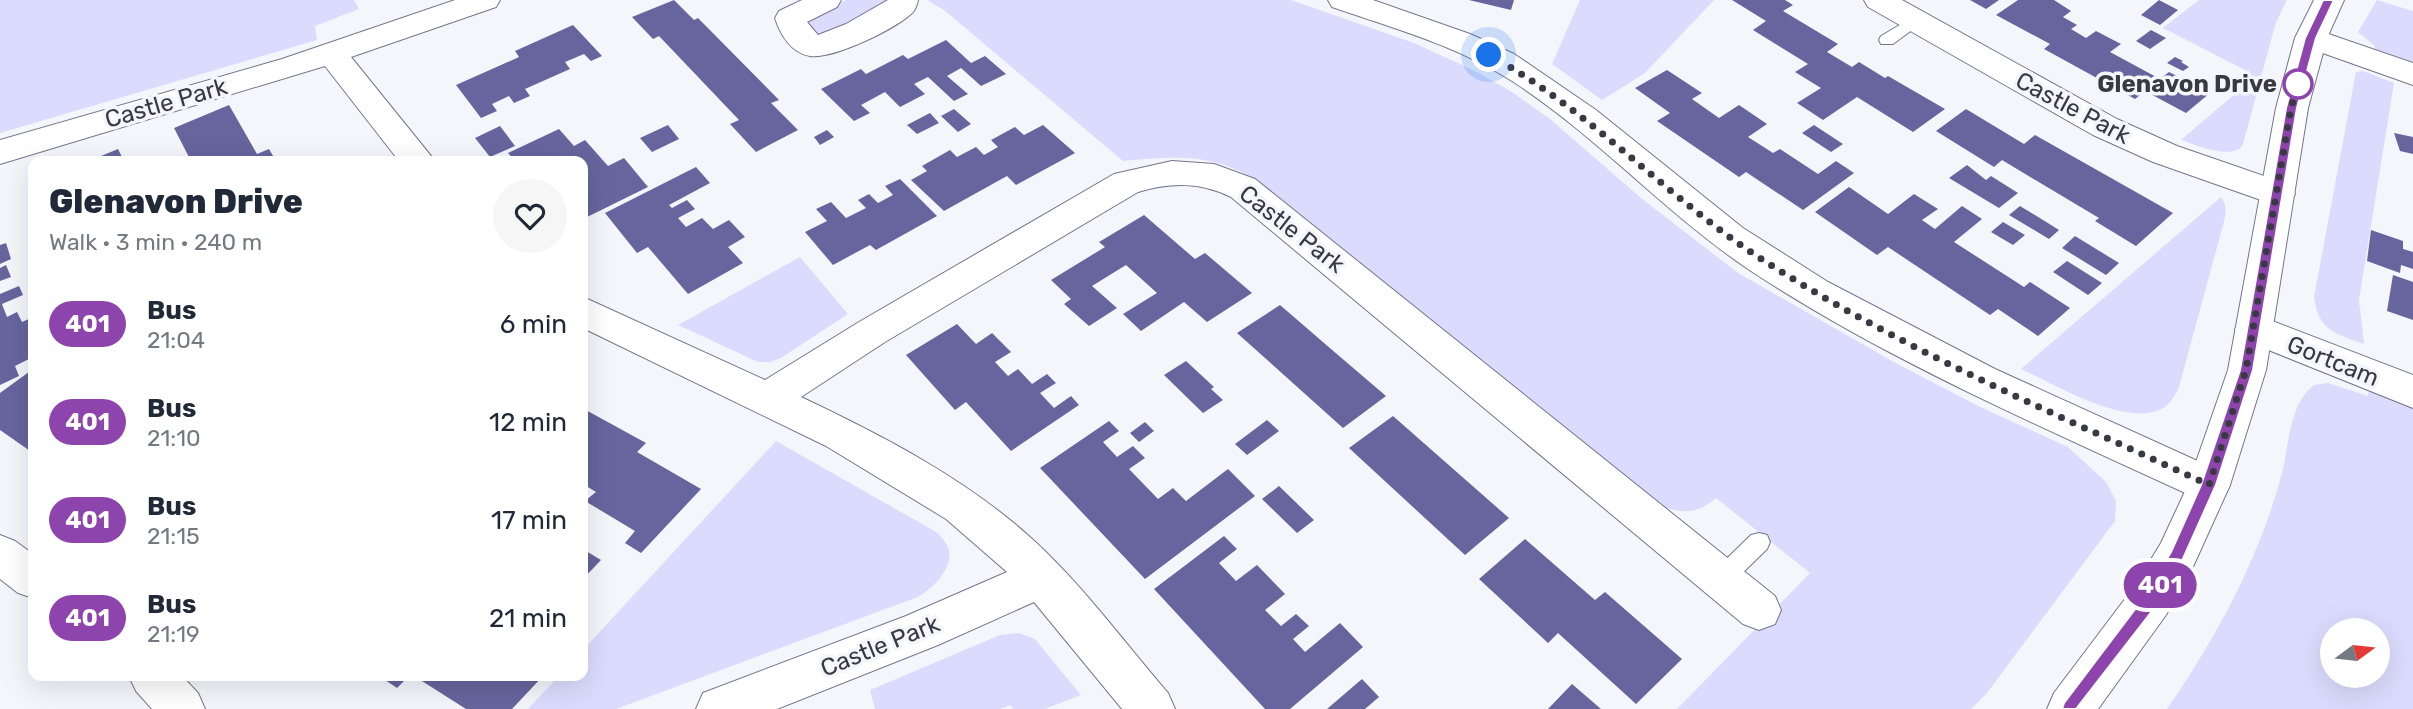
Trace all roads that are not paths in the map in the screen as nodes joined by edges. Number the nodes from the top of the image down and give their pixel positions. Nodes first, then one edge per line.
1 (485, 0) edge
2 (827, 0) edge
3 (903, 0) edge
4 (1343, 0) edge
5 (1879, 0) edge
6 (2329, 0) edge
7 (1915, 20) junction
8 (2311, 38) junction
9 (1887, 40) dead end
10 (332, 54) junction
11 (2413, 74) edge
12 (0, 152) edge
13 (414, 156) edge
14 (2278, 194) junction
15 (588, 313) edge
16 (2254, 329) junction
17 (2413, 392) edge
18 (768, 398) junction
19 (2209, 485) junction
20 (1759, 542) dead end
21 (0, 554) edge
22 (28, 575) edge
23 (1040, 576) junction
24 (1722, 578) junction
25 (1759, 610) dead end
26 (157, 681) edge
27 (182, 709) edge
28 (719, 709) edge
29 (1152, 709) edge
30 (2070, 709) edge

1 - 10 street, Castle Park
2 - 3 street
4 - 19 street
5 - 7 street, Castle Park
6 - 8 street
7 - 9 lane
7 - 14 street, Castle Park
8 - 11 street
8 - 14 street
10 - 12 street, Castle Park
10 - 13 street
14 - 16 street
15 - 18 street
16 - 17 street, Gortcam
16 - 19 street
18 - 23 street
18 - 24 street, Castle Park
19 - 30 street
20 - 24 lane
21 - 22 street
23 - 28 street, Castle Park
23 - 29 street
24 - 25 street, Castle Park
26 - 27 street

